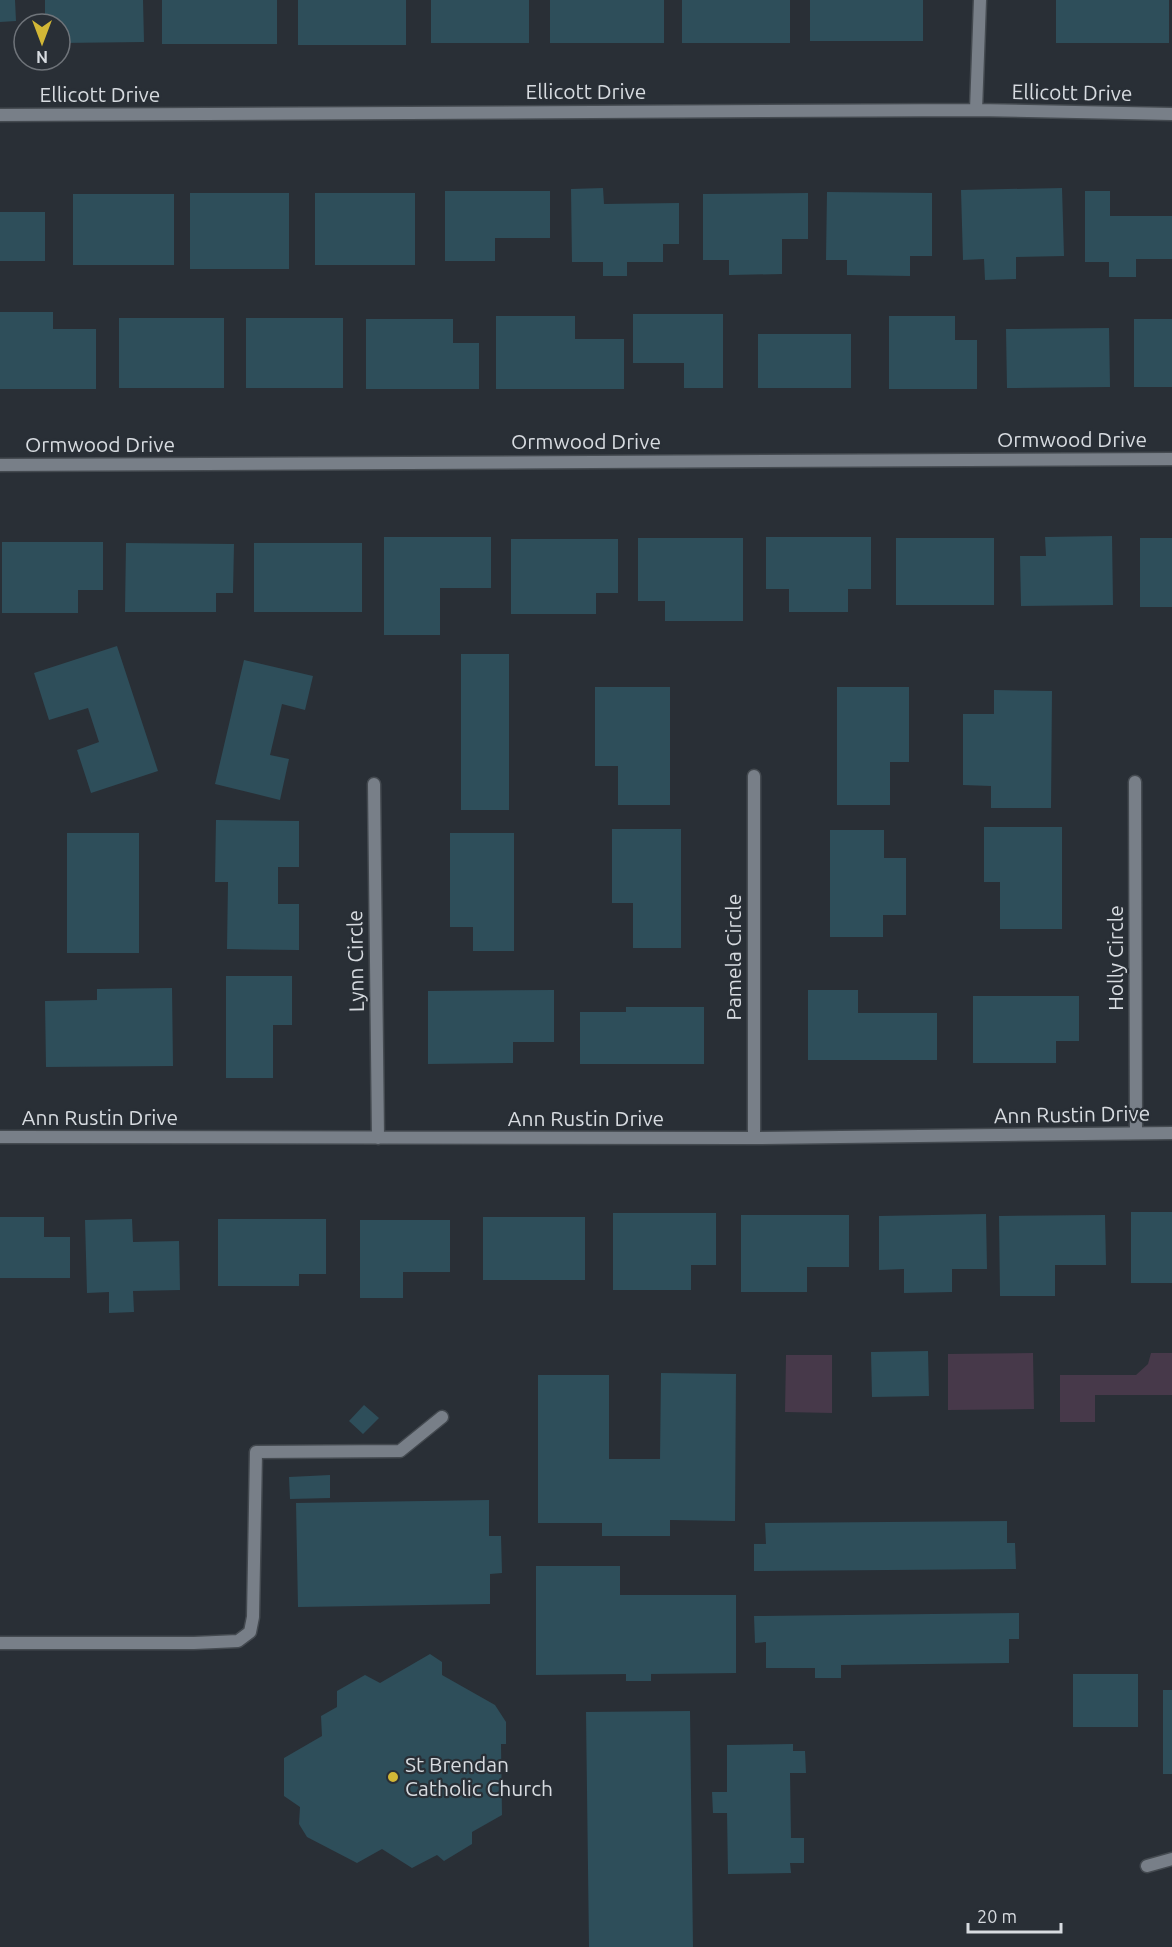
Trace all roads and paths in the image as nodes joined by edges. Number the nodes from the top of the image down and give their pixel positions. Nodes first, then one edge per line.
1 (980, 0) edge
2 (976, 110) junction
3 (1172, 114) edge
4 (0, 115) edge
5 (1172, 459) edge
6 (0, 465) edge
7 (754, 776) dead end
8 (1135, 782) dead end
9 (374, 784) dead end
10 (1136, 1133) junction
11 (1172, 1133) edge
12 (0, 1137) edge
13 (378, 1138) junction
14 (754, 1138) junction
15 (442, 1417) dead end
16 (0, 1643) edge
17 (1172, 1859) edge
18 (1147, 1866) dead end

1 - 2 street
2 - 3 street, Ellicott Drive
2 - 4 street, Ellicott Drive
5 - 6 street, Ormwood Drive
7 - 14 street, Pamela Circle
8 - 10 street, Holly Circle
9 - 13 street, Lynn Circle
10 - 11 street, Ann Rustin Drive
10 - 14 street, Ann Rustin Drive
12 - 13 street, Ann Rustin Drive
13 - 14 street, Ann Rustin Drive
15 - 16 street
17 - 18 street

